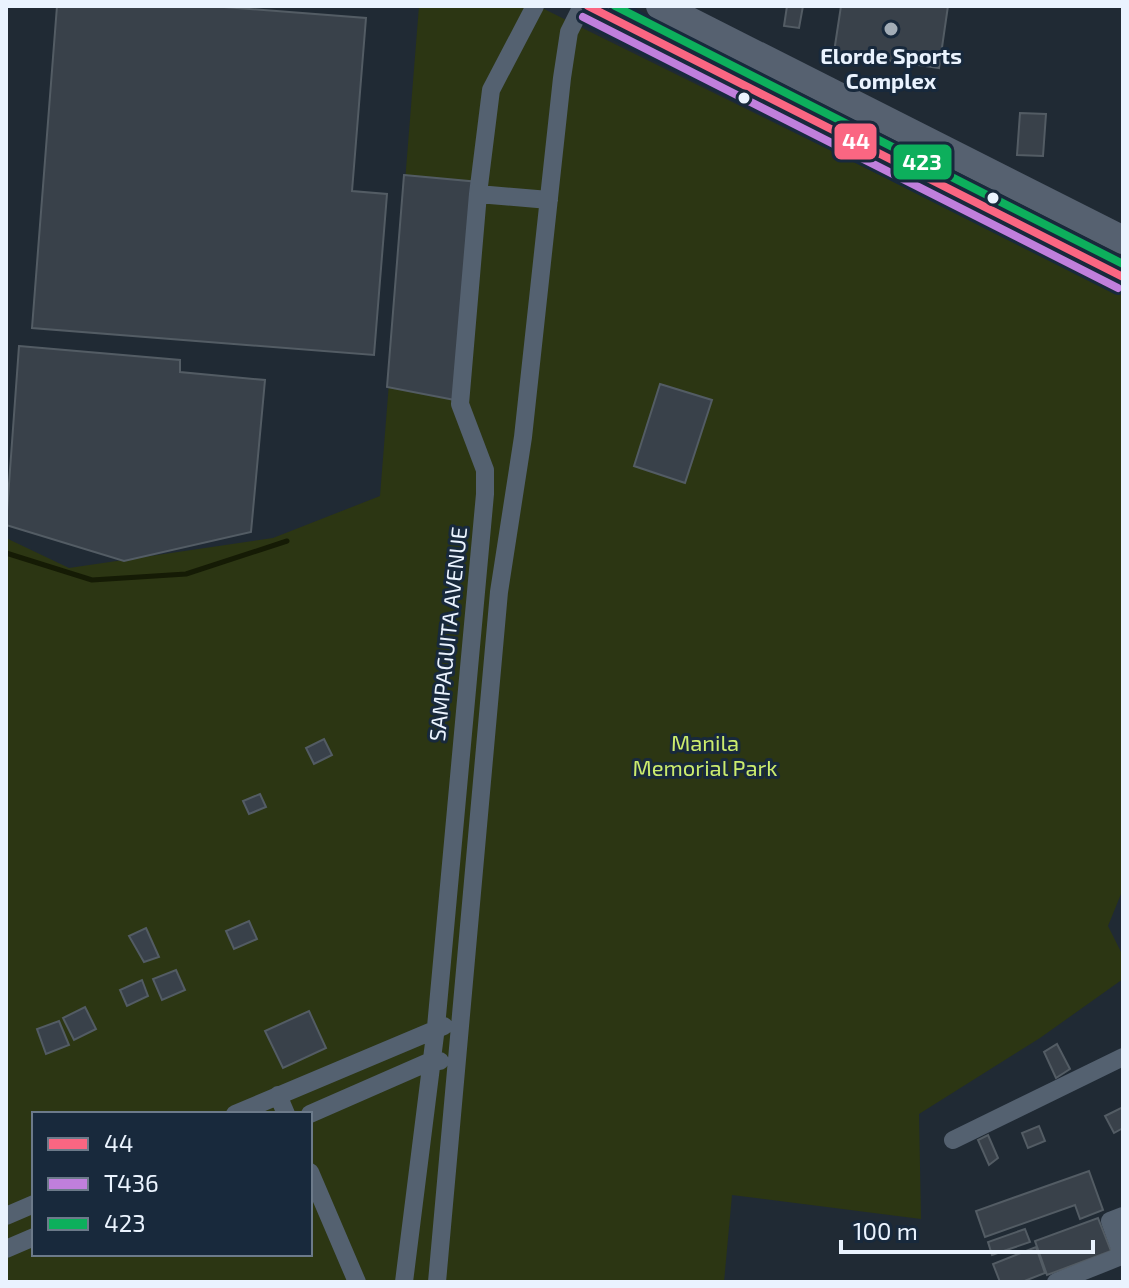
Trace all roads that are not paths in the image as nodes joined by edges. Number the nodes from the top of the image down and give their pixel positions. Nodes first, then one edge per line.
1 (535, 6) edge
2 (585, 6) edge
3 (660, 6) edge
4 (478, 194) junction
5 (549, 200) junction
6 (1123, 240) edge
7 (1123, 277) edge
8 (471, 632) junction
9 (495, 635) junction
10 (463, 1024) junction
11 (436, 1027) junction
12 (1123, 1057) edge
13 (459, 1060) junction
14 (431, 1061) junction
15 (278, 1095) junction
16 (240, 1112) edge
17 (285, 1112) edge
18 (312, 1113) edge
19 (953, 1140) dead end
20 (312, 1177) edge
21 (32, 1205) edge
22 (6, 1216) edge
23 (1123, 1216) edge
24 (32, 1238) edge
25 (6, 1249) edge
26 (357, 1282) edge
27 (404, 1282) edge
28 (437, 1282) edge
29 (1056, 1282) edge

1 - 4 street, SAMPAGUITA AVENUE
2 - 5 street
2 - 7 main road
3 - 6 main road
4 - 5 street
4 - 8 street, SAMPAGUITA AVENUE
5 - 9 street
8 - 9 street
8 - 11 street, SAMPAGUITA AVENUE
9 - 10 street
10 - 11 street
10 - 13 street
11 - 14 street, SAMPAGUITA AVENUE
11 - 15 street
12 - 19 street
13 - 14 street
13 - 28 street
14 - 18 street
14 - 27 street, SAMPAGUITA AVENUE
15 - 16 street
15 - 17 street
20 - 26 street
21 - 22 street
23 - 29 street
24 - 25 street

